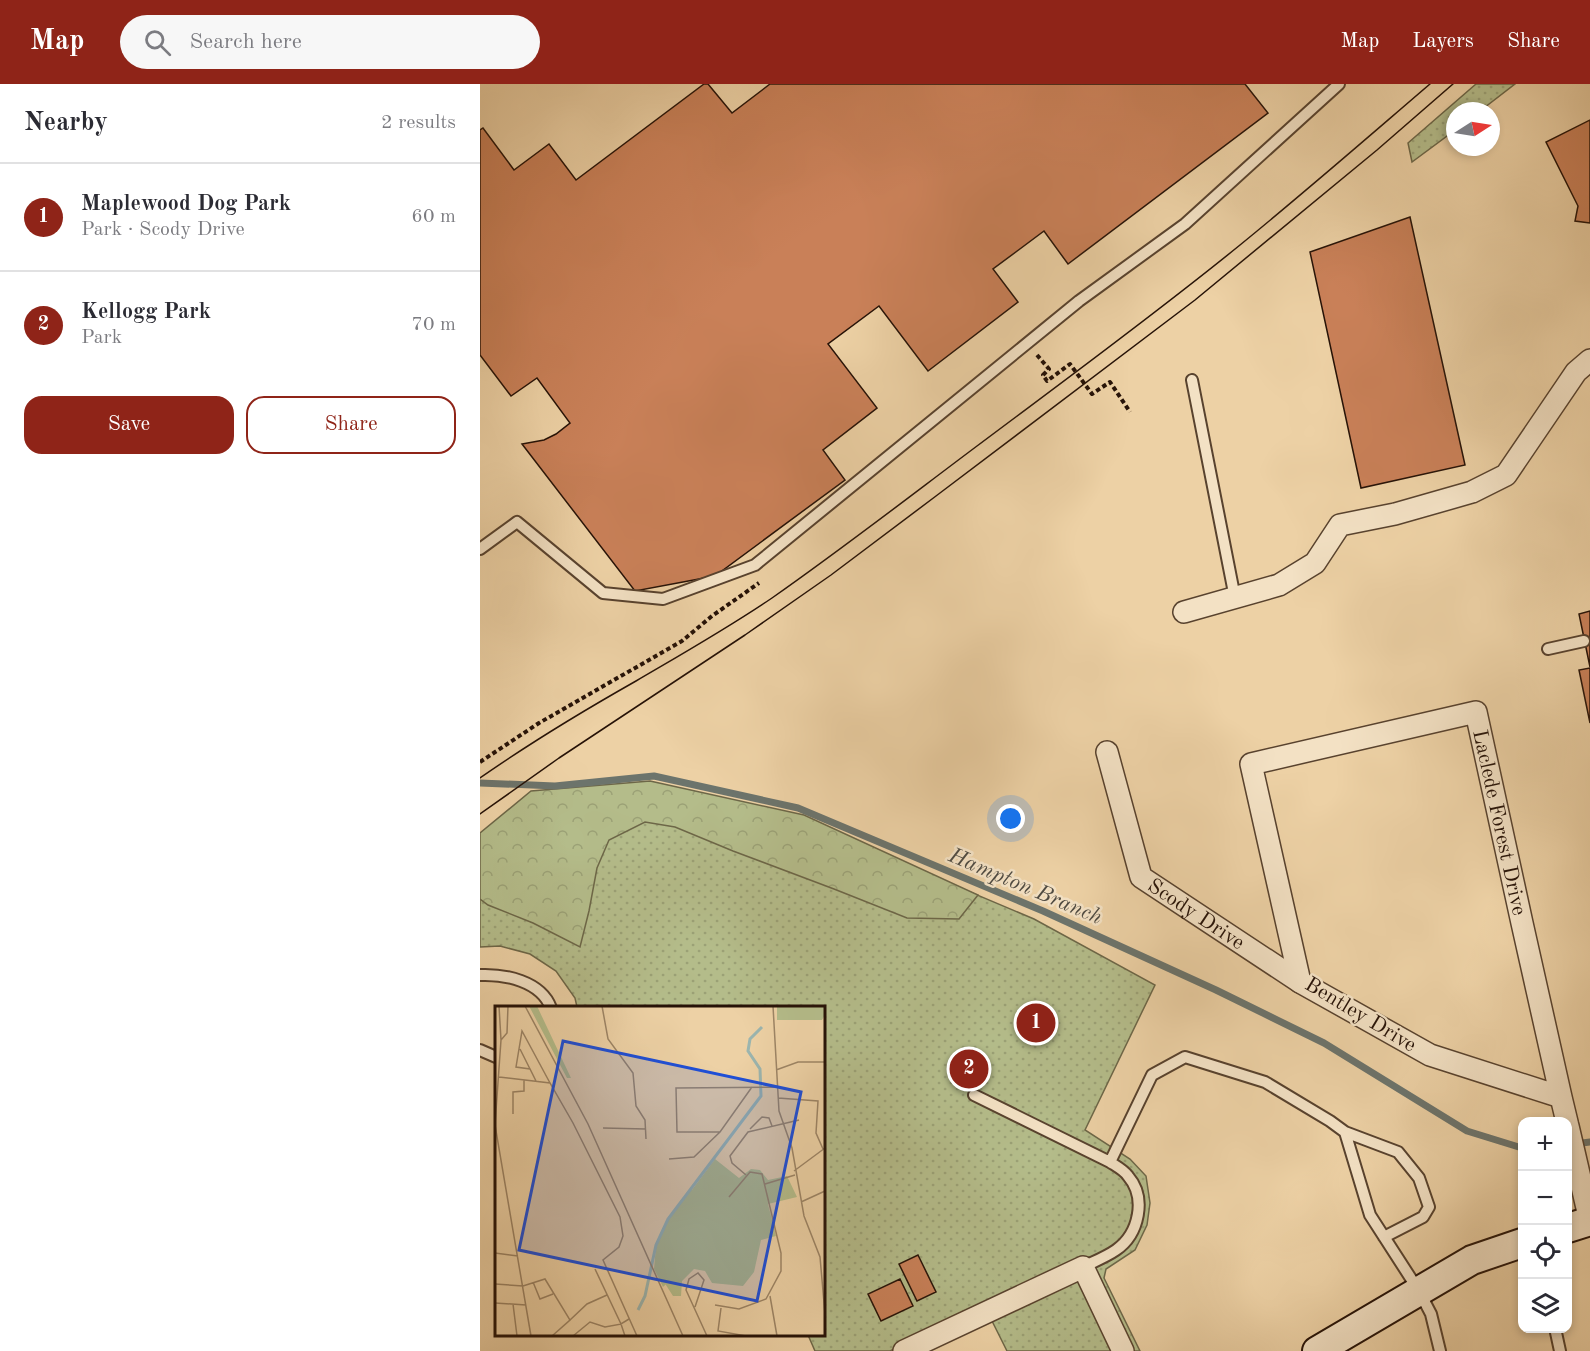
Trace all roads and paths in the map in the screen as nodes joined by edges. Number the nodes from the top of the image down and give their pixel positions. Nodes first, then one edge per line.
1 (1339, 84) edge
2 (1590, 360) edge
3 (1042, 361) dead end
4 (1192, 380) dead end
5 (1130, 412) dead end
6 (480, 549) edge
7 (755, 565) junction
8 (1235, 598) junction
9 (1184, 612) dead end
10 (1584, 640) dead end
11 (1548, 649) dead end
12 (1107, 752) dead end
13 (480, 762) edge
14 (1251, 764) joint
15 (480, 975) edge
16 (1300, 982) junction
17 (550, 1006) edge
18 (480, 1050) edge
19 (495, 1057) edge
20 (974, 1095) dead end
21 (1561, 1097) junction
22 (1566, 1117) edge
23 (1345, 1132) junction
24 (1572, 1144) edge
25 (1110, 1162) junction
26 (1590, 1221) edge
27 (1572, 1227) edge
28 (1384, 1237) junction
29 (1518, 1245) edge
30 (1083, 1268) junction
31 (1419, 1291) junction
32 (1556, 1333) edge
33 (904, 1351) edge
34 (1123, 1351) edge
35 (1317, 1351) edge
36 (1440, 1351) edge
37 (1560, 1351) edge

1 - 7 lane
2 - 8 street
3 - 5 path
4 - 8 lane
6 - 7 lane
7 - 13 path
8 - 9 street
10 - 11 lane
12 - 16 street, Scody Drive
14 - 16 street, Bentley Drive
14 - 21 street, Laclede Forest Drive
15 - 17 lane
16 - 21 street, Bentley Drive
18 - 19 lane
20 - 25 lane
21 - 22 street, Laclede Forest Drive
23 - 25 lane
23 - 28 lane
23 - 28 lane
24 - 26 street
25 - 30 lane
26 - 27 street
28 - 31 lane
29 - 31 street
30 - 33 street
30 - 34 street
31 - 35 street
31 - 36 lane
32 - 37 lane

